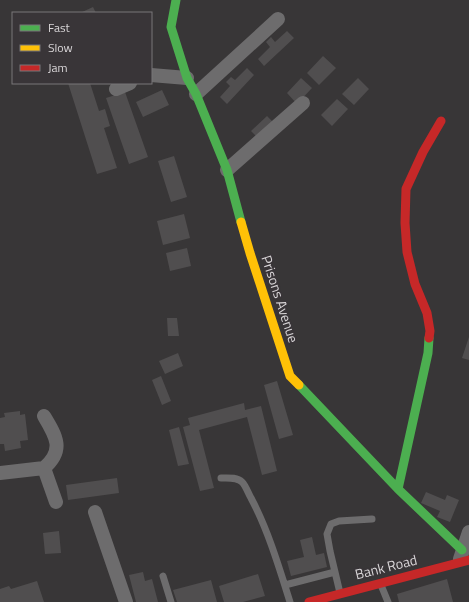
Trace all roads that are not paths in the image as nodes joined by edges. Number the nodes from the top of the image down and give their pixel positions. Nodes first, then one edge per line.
1 (176, 0) edge
2 (278, 19) dead end
3 (152, 75) edge
4 (187, 78) junction
5 (128, 84) edge
6 (116, 89) dead end
7 (196, 94) junction
8 (303, 104) dead end
9 (441, 121) dead end
10 (227, 170) junction
11 (44, 416) dead end
12 (44, 468) junction
13 (0, 472) edge
14 (221, 478) dead end
15 (398, 489) junction
16 (56, 502) dead end
17 (95, 512) dead end
18 (372, 519) dead end
19 (469, 532) edge
20 (463, 558) edge
21 (335, 572) junction
22 (163, 576) dead end
23 (380, 583) junction
24 (285, 585) junction
25 (340, 593) junction
26 (126, 602) edge
27 (171, 602) edge
28 (290, 602) edge
29 (309, 602) edge
30 (388, 602) edge

1 - 4 street, Prisons Avenue
2 - 7 street
3 - 4 street
4 - 7 street, Prisons Avenue
5 - 6 street
7 - 10 street, Prisons Avenue
8 - 10 street
9 - 15 street
10 - 15 street, Prisons Avenue
11 - 12 street
12 - 13 street
12 - 16 street
14 - 24 lane
15 - 20 street, Prisons Avenue
17 - 26 street
18 - 21 lane
19 - 20 street
20 - 23 street, Bank Road
21 - 24 lane
21 - 25 lane
22 - 27 lane
23 - 25 street, Bank Road
23 - 30 lane
24 - 28 lane
25 - 29 street, Bank Road

